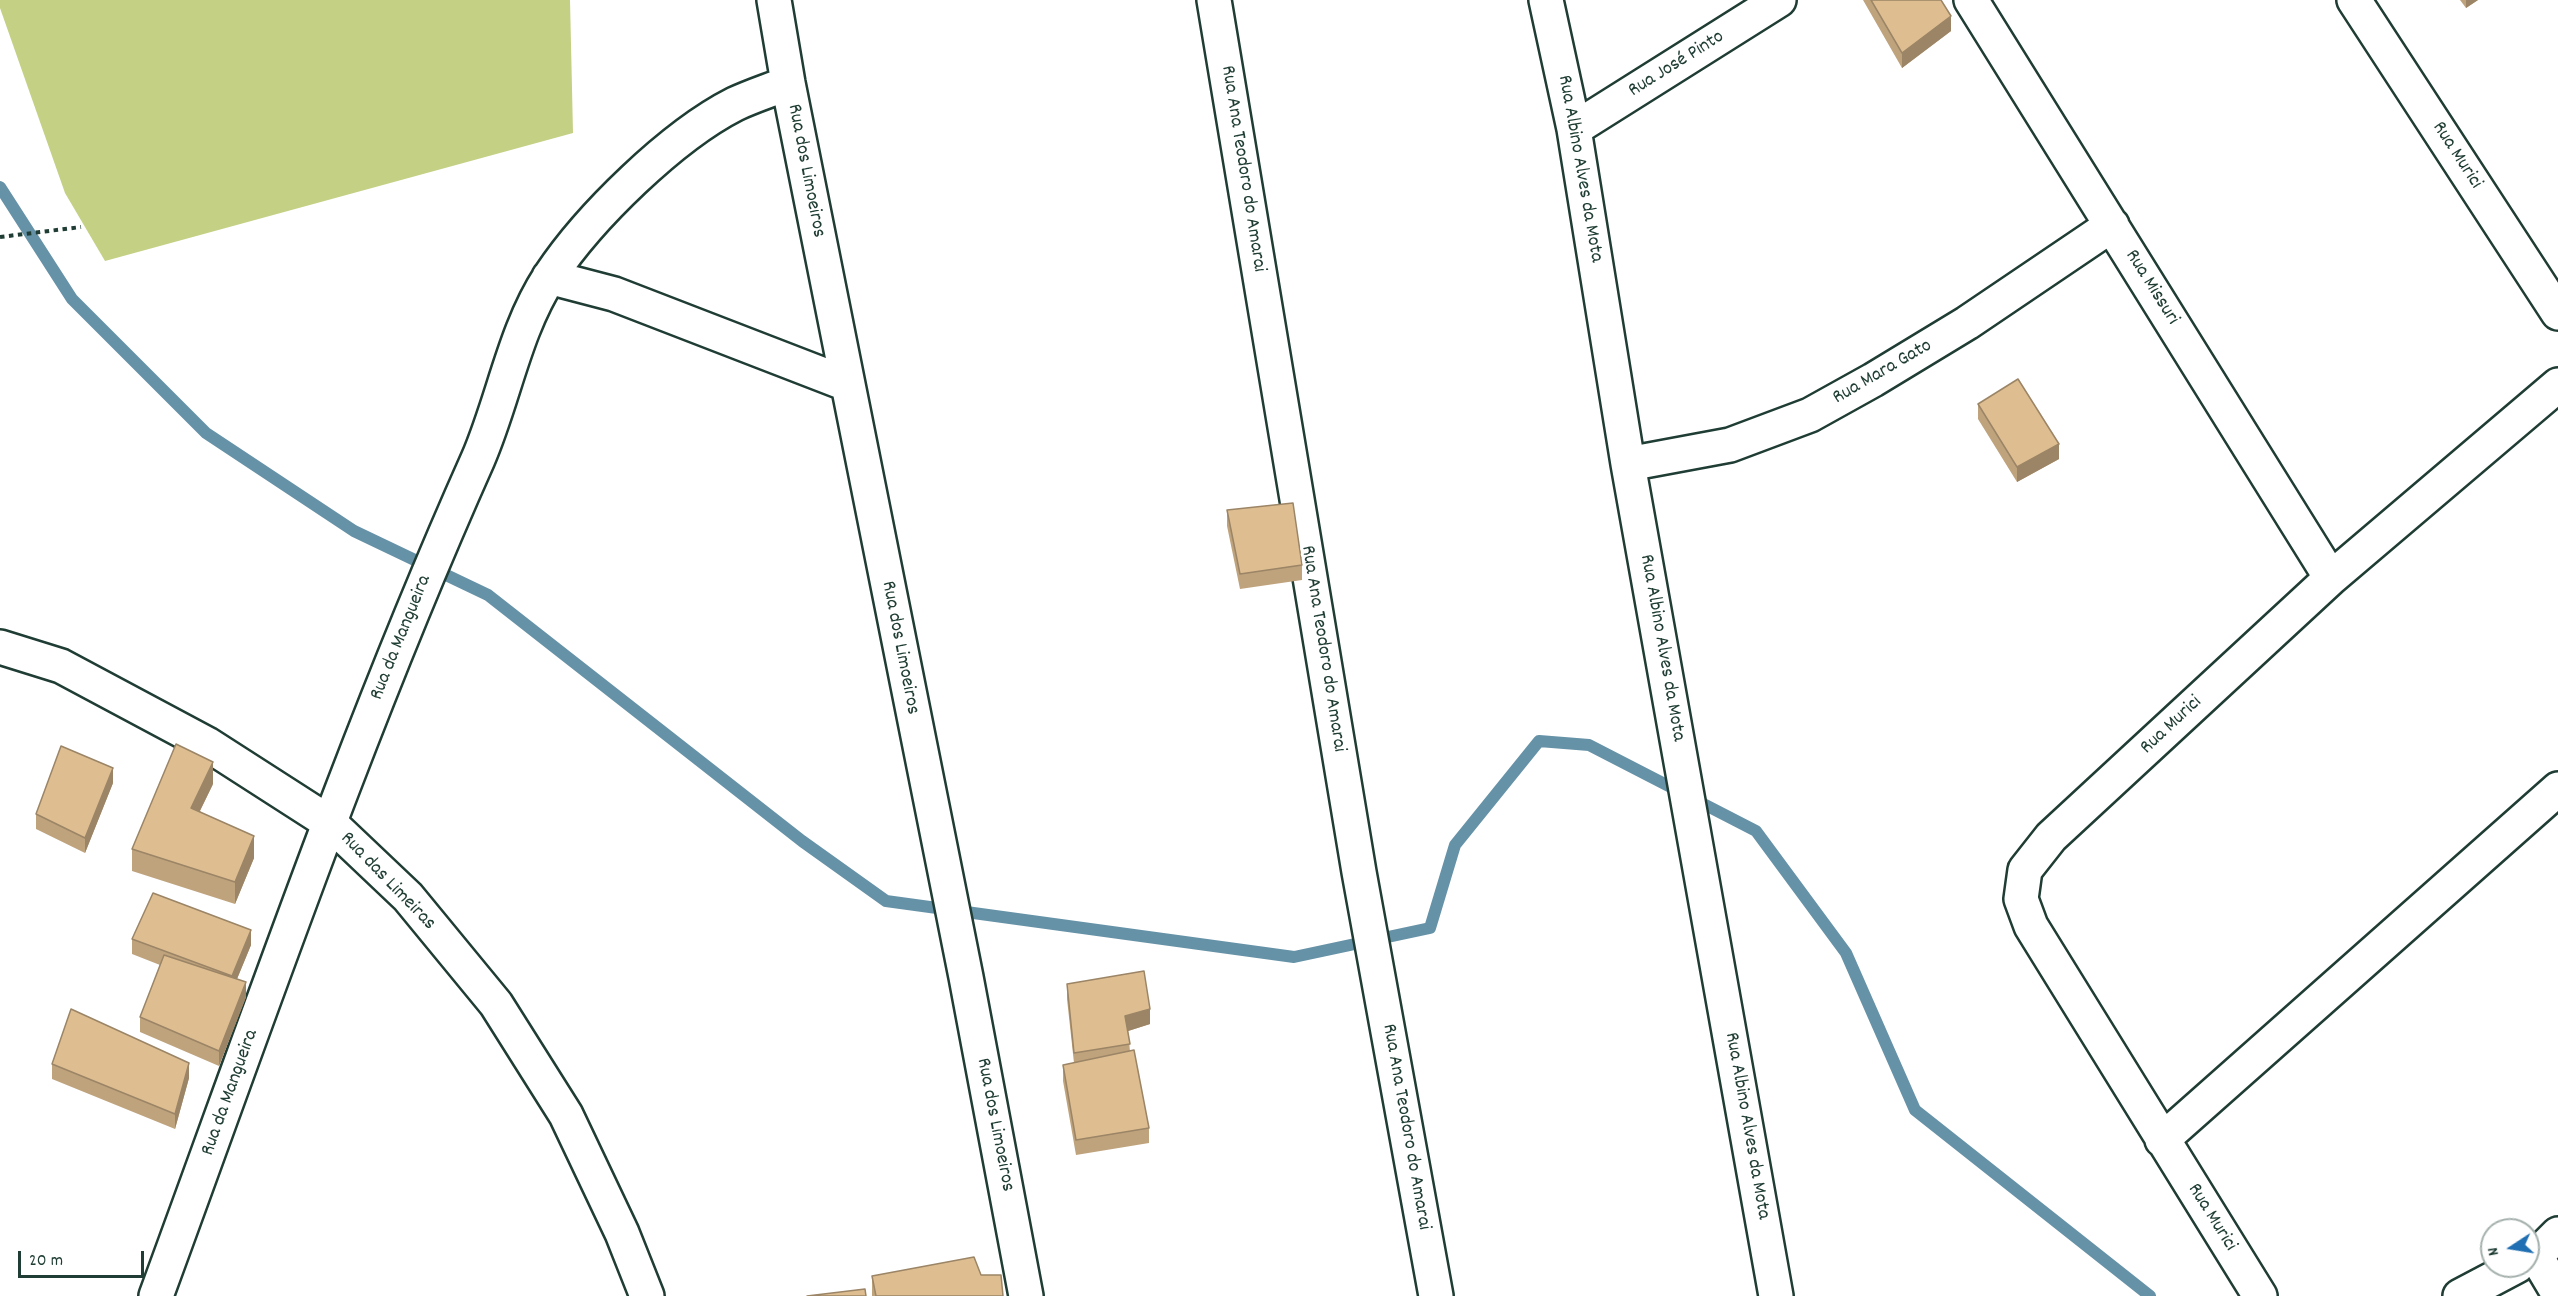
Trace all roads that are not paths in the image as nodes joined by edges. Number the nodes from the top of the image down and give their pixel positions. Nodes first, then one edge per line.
1 (774, 0) edge
2 (1214, 0) edge
3 (1546, 0) edge
4 (1779, 0) edge
5 (1971, 0) edge
6 (2354, 0) edge
7 (788, 83) junction
8 (1575, 129) junction
9 (2112, 225) junction
10 (549, 277) junction
11 (2558, 313) edge
12 (848, 384) junction
13 (2558, 386) edge
14 (1628, 464) junction
15 (2331, 578) junction
16 (0, 647) edge
17 (2558, 789) edge
18 (330, 823) junction
19 (2162, 1140) junction
20 (2540, 1262) edge
21 (2492, 1278) edge
22 (2558, 1293) edge
23 (156, 1296) edge
24 (646, 1296) edge
25 (1026, 1296) edge
26 (1436, 1296) edge
27 (1776, 1296) edge
28 (2260, 1296) edge
29 (2460, 1296) edge

1 - 7 street, Rua dos Limoeiros
2 - 26 street, Rua Ana Teodoro do Amarai
3 - 8 street, Rua Albino Alves da Mota
4 - 8 street, Rua José Pinto
5 - 9 street, Rua Missuri
6 - 11 street, Rua Murici
7 - 10 street, Rua da Mangueira
7 - 12 street, Rua dos Limoeiros
8 - 14 street, Rua Albino Alves da Mota
9 - 14 street, Rua Mara Gato
9 - 15 street, Rua Missuri
10 - 12 street
10 - 18 street, Rua da Mangueira
12 - 25 street, Rua dos Limoeiros
13 - 15 street, Rua Murici
14 - 27 street, Rua Albino Alves da Mota
15 - 19 street, Rua Murici
16 - 18 street, Rua das Limeiras
17 - 19 street
18 - 23 street, Rua da Mangueira
18 - 24 street, Rua das Limeiras
19 - 28 street, Rua Murici
20 - 22 street
21 - 29 street

